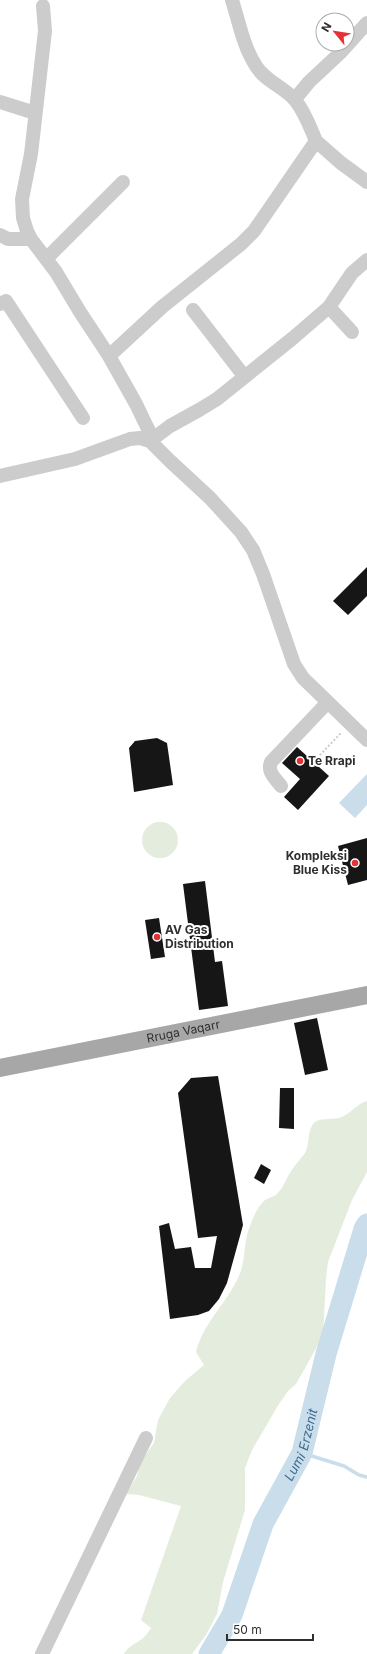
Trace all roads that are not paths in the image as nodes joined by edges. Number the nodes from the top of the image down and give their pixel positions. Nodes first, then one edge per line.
1 (232, 0) edge
2 (43, 6) dead end
3 (367, 22) edge
4 (295, 99) junction
5 (0, 102) edge
6 (34, 113) junction
7 (316, 141) junction
8 (123, 182) dead end
9 (367, 182) edge
10 (0, 235) edge
11 (31, 239) junction
12 (46, 259) junction
13 (367, 260) edge
14 (0, 304) edge
15 (329, 307) junction
16 (193, 310) dead end
17 (352, 332) dead end
18 (108, 356) junction
19 (244, 376) junction
20 (82, 418) dead end
21 (150, 441) junction
22 (0, 476) edge
23 (328, 702) junction
24 (367, 740) edge
25 (281, 786) dead end
26 (367, 995) edge
27 (0, 1068) edge
28 (146, 1438) dead end
29 (42, 1654) edge

1 - 4 street
2 - 6 street
3 - 4 street
4 - 7 street
5 - 6 street
6 - 11 street
7 - 9 street
7 - 18 street
8 - 12 street
10 - 11 street
11 - 12 street
12 - 18 street
13 - 15 street
14 - 20 street
15 - 17 street
15 - 19 street
16 - 19 street
18 - 21 street
19 - 21 street
21 - 22 street
21 - 23 street
23 - 24 street
23 - 25 street
26 - 27 main road, Rruga Vaqarr
28 - 29 street

